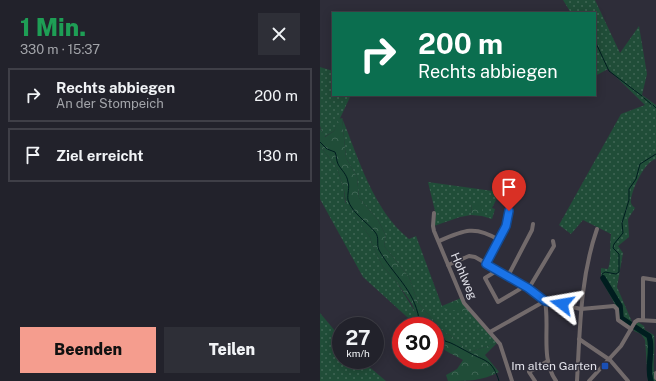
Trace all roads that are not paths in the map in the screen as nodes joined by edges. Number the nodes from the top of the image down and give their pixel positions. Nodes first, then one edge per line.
1 (509, 211) dead end
2 (434, 213) dead end
3 (533, 224) dead end
4 (597, 229) dead end
5 (499, 240) junction
6 (439, 241) junction
7 (554, 241) dead end
8 (486, 264) junction
9 (448, 265) junction
10 (498, 270) junction
11 (508, 276) junction
12 (656, 280) edge
13 (523, 285) junction
14 (528, 288) junction
15 (545, 301) junction
16 (581, 309) junction
17 (643, 320) junction
18 (656, 321) edge
19 (632, 327) junction
20 (490, 332) junction
21 (580, 339) junction
22 (610, 360) junction
23 (548, 361) junction
24 (656, 373) edge
25 (656, 378) edge
26 (512, 381) edge
27 (535, 381) edge
28 (556, 381) edge
29 (577, 381) edge
30 (589, 381) edge
31 (629, 381) edge

1 - 5 street
2 - 6 street, Hohlweg
3 - 11 street
4 - 16 street
5 - 6 street
5 - 8 street
6 - 9 street, Hohlweg
7 - 14 street
8 - 9 street
8 - 10 street
9 - 20 street, Hohlweg
10 - 11 street
10 - 13 street
11 - 13 street
12 - 17 street
13 - 14 street
14 - 15 street
15 - 16 street
15 - 20 street
15 - 23 street
16 - 19 street
16 - 21 street
17 - 18 street
17 - 19 street
19 - 22 street
20 - 26 street, Hohlweg
21 - 22 street
21 - 29 street
22 - 30 street
22 - 31 street
23 - 27 street
23 - 28 street
24 - 25 street

